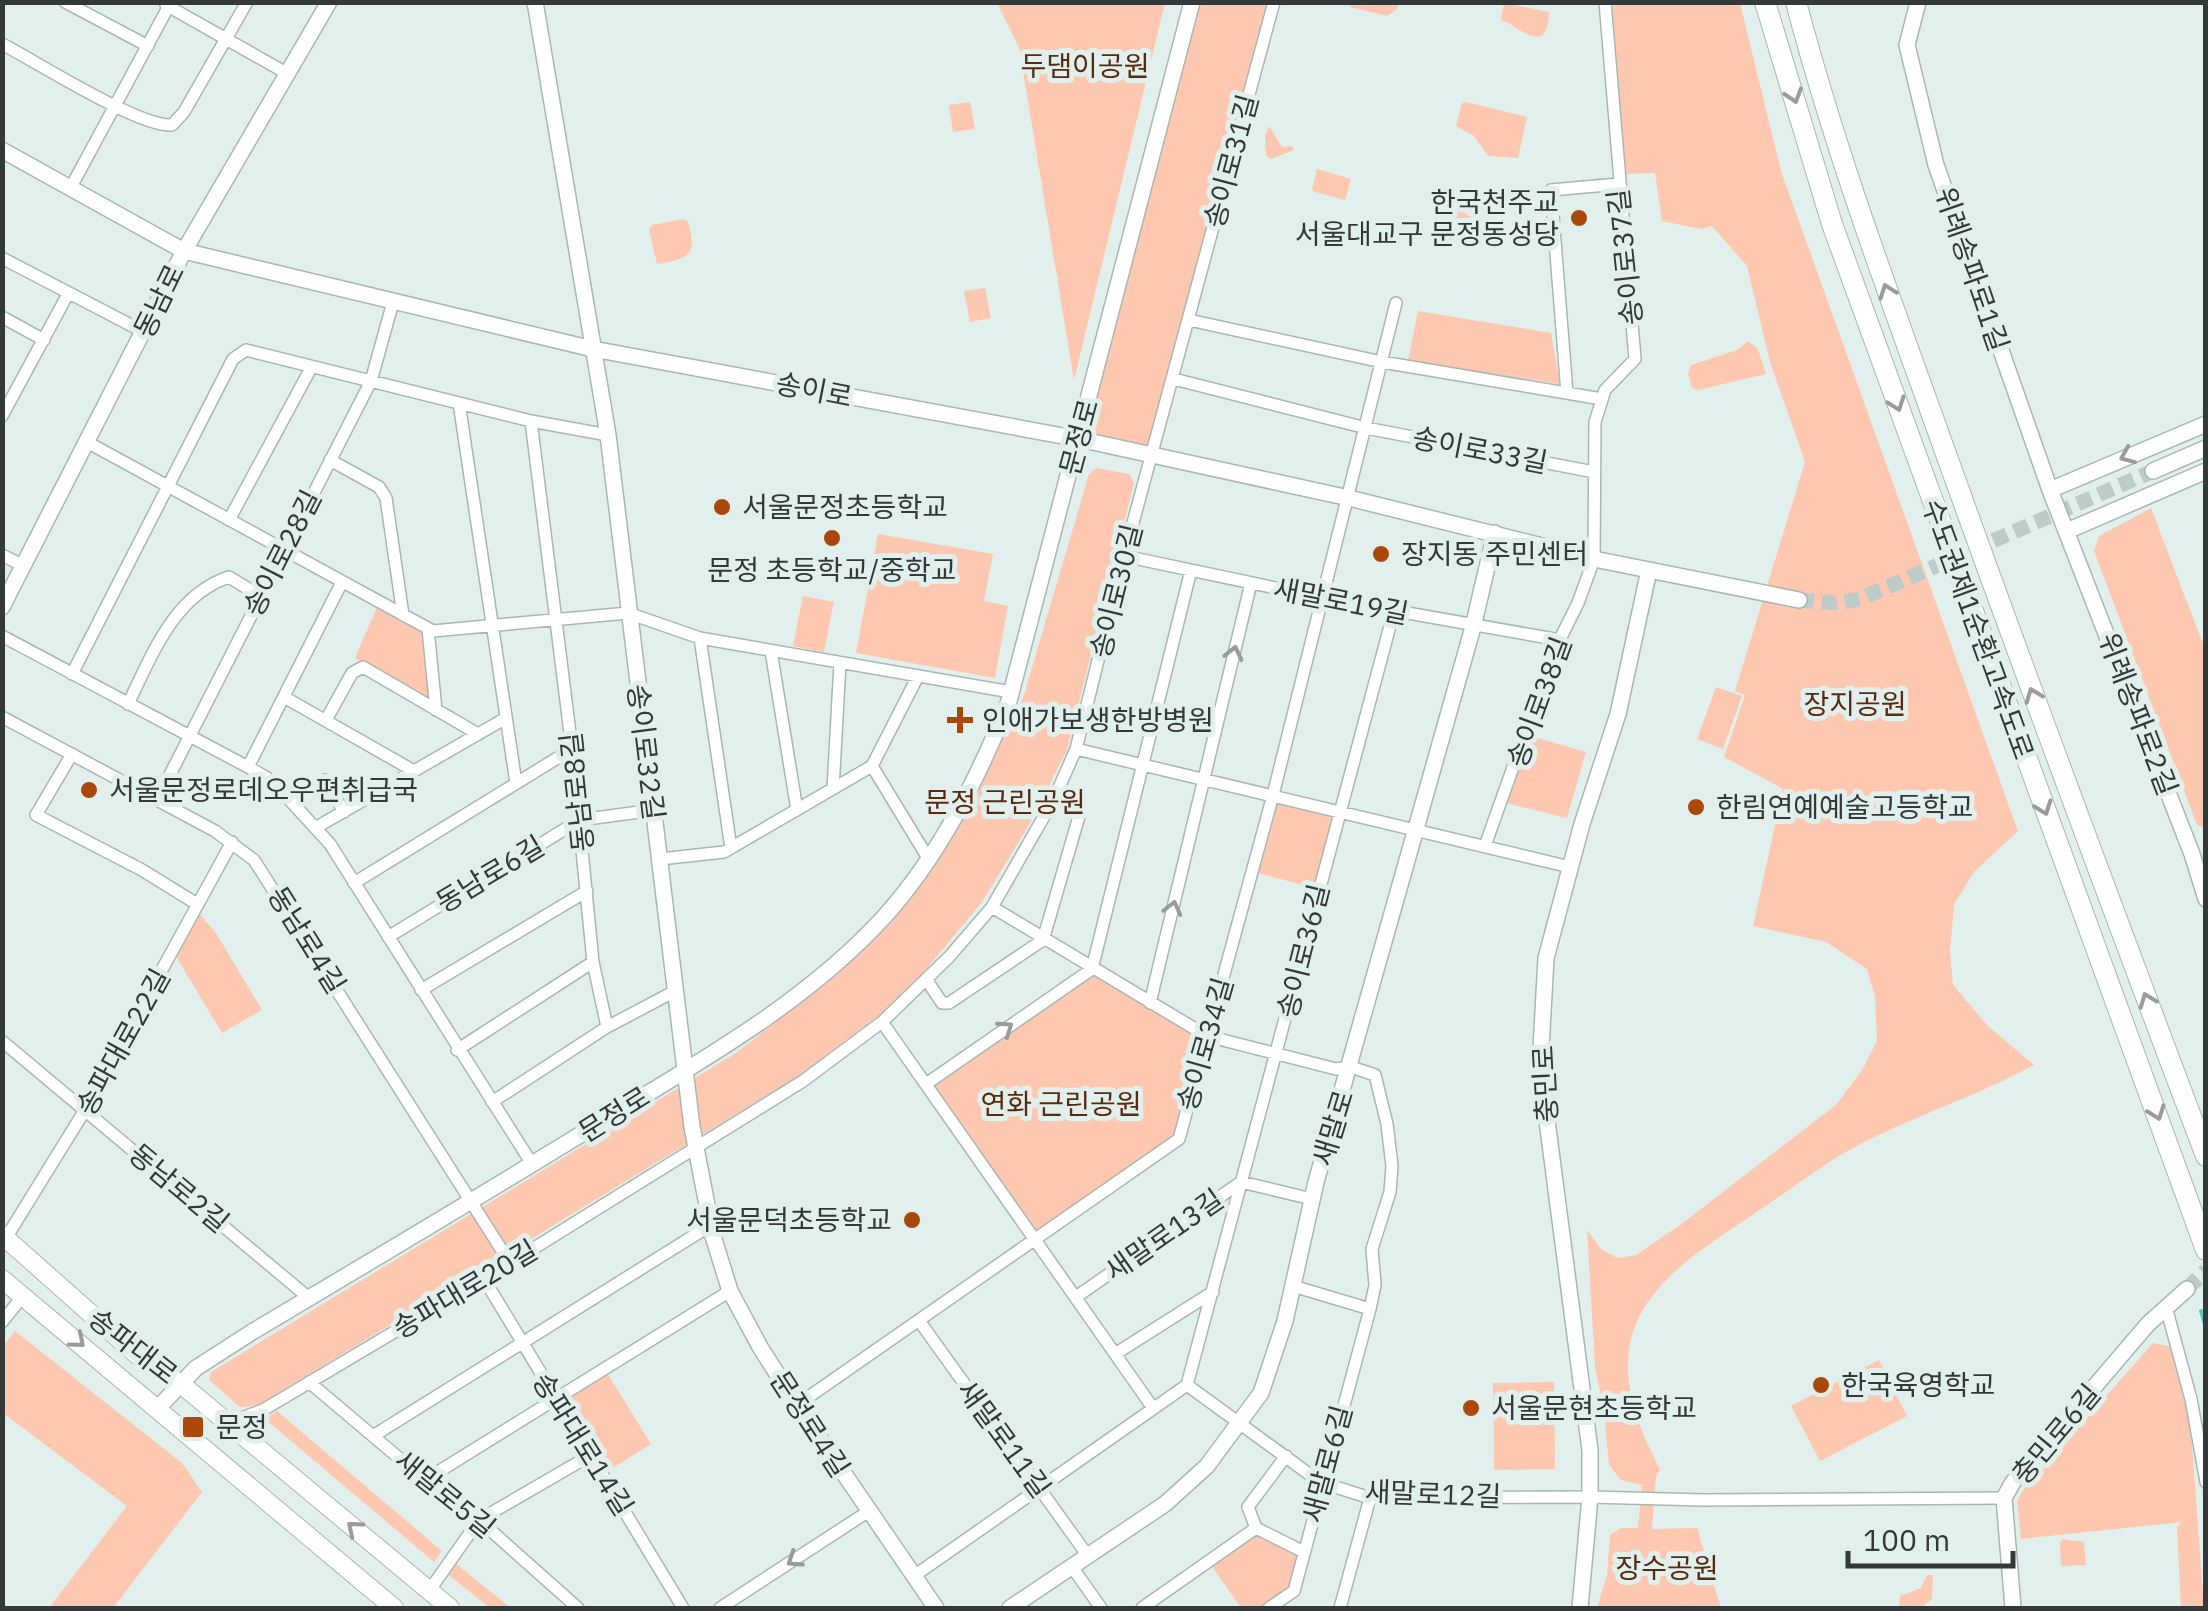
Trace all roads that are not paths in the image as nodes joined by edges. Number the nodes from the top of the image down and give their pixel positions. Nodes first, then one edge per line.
1 (65, 2) edge
2 (247, 2) edge
3 (329, 2) edge
4 (535, 2) edge
5 (1192, 2) edge
6 (1274, 2) edge
7 (1605, 2) edge
8 (1766, 2) edge
9 (1796, 2) edge
10 (1918, 2) edge
11 (167, 4) edge
12 (227, 40) junction
13 (2, 44) edge
14 (148, 46) junction
15 (288, 74) junction
16 (116, 105) junction
17 (2, 150) edge
18 (1618, 184) junction
19 (71, 187) junction
20 (184, 251) junction
21 (2, 258) edge
22 (68, 294) junction
23 (392, 302) junction
24 (1396, 303) dead end
25 (2, 317) edge
26 (1189, 320) junction
27 (144, 332) junction
28 (44, 340) junction
29 (593, 349) junction
30 (1382, 362) junction
31 (311, 368) junction
32 (1174, 379) junction
33 (371, 381) junction
34 (1567, 393) junction
35 (1602, 398) junction
36 (459, 403) junction
37 (2, 416) edge
38 (531, 421) junction
39 (2206, 424) edge
40 (1366, 428) junction
41 (608, 435) junction
42 (1079, 439) junction
43 (88, 442) junction
44 (2206, 448) edge
45 (1152, 455) junction
46 (330, 460) junction
47 (2153, 471) tunnel mouth
48 (2206, 471) edge
49 (1594, 472) junction
50 (168, 486) junction
51 (2050, 490) junction
52 (1349, 498) junction
53 (229, 520) junction
54 (2066, 531) junction
55 (1495, 533) junction
56 (284, 549) junction
57 (2, 554) edge
58 (1124, 556) junction
59 (1594, 558) junction
60 (24, 566) junction
61 (1190, 570) junction
62 (1649, 570) junction
63 (342, 582) junction
64 (1251, 583) junction
65 (260, 596) junction
66 (1323, 598) junction
67 (1799, 600) tunnel mouth
68 (2, 606) edge
69 (1394, 611) junction
70 (628, 613) junction
71 (403, 615) junction
72 (556, 621) junction
73 (492, 626) junction
74 (1473, 626) junction
75 (428, 629) junction
76 (2, 636) edge
77 (700, 638) junction
78 (1560, 640) junction
79 (771, 651) junction
80 (840, 663) junction
81 (72, 674) junction
82 (918, 676) junction
83 (1011, 692) junction
84 (284, 696) junction
85 (128, 704) junction
86 (436, 710) junction
87 (2, 716) edge
88 (506, 718) junction
89 (326, 720) junction
90 (478, 734) junction
91 (188, 736) junction
92 (572, 748) junction
93 (1076, 749) junction
94 (72, 754) junction
95 (872, 766) junction
96 (1142, 766) junction
97 (248, 767) junction
98 (414, 771) junction
99 (325, 780) dead end
100 (1204, 782) junction
101 (516, 783) junction
102 (833, 789) junction
103 (1274, 795) junction
104 (1054, 798) junction
105 (157, 800) junction
106 (654, 810) junction
107 (798, 810) junction
108 (1340, 811) junction
109 (344, 812) junction
110 (580, 820) junction
111 (315, 828) junction
112 (1415, 830) junction
113 (232, 842) junction
114 (1485, 846) junction
115 (731, 848) junction
116 (2199, 852) edge
117 (928, 858) junction
118 (660, 859) junction
119 (1570, 867) junction
120 (354, 883) junction
121 (588, 891) junction
122 (2206, 898) edge
123 (197, 904) junction
124 (992, 907) junction
125 (388, 936) junction
126 (1043, 940) junction
127 (593, 962) junction
128 (1092, 969) junction
129 (926, 979) junction
130 (421, 990) junction
131 (676, 990) junction
132 (1150, 1003) junction
133 (882, 1022) junction
134 (607, 1027) junction
135 (1206, 1036) junction
136 (2, 1041) edge
137 (457, 1050) junction
138 (1276, 1055) junction
139 (1351, 1067) junction
140 (686, 1069) junction
141 (926, 1084) junction
142 (492, 1102) junction
143 (85, 1110) junction
144 (696, 1147) junction
145 (2206, 1156) edge
146 (532, 1164) junction
147 (1240, 1182) junction
148 (1312, 1199) junction
149 (470, 1202) junction
150 (710, 1225) junction
151 (4, 1237) edge
152 (1036, 1242) junction
153 (2206, 1250) edge
154 (510, 1263) junction
155 (2, 1279) edge
156 (484, 1279) junction
157 (1293, 1286) junction
158 (2186, 1289) tunnel mouth
159 (1213, 1291) junction
160 (730, 1292) junction
161 (23, 1296) junction
162 (1076, 1297) junction
163 (309, 1298) junction
164 (2166, 1307) junction
165 (1370, 1308) junction
166 (2, 1322) edge
167 (920, 1322) junction
168 (521, 1344) junction
169 (1115, 1354) junction
170 (309, 1382) junction
171 (181, 1384) junction
172 (1188, 1385) junction
173 (557, 1400) junction
174 (798, 1405) junction
175 (1153, 1408) junction
176 (158, 1409) junction
177 (1242, 1422) junction
178 (228, 1423) junction
179 (372, 1436) junction
180 (591, 1454) junction
181 (1286, 1456) junction
182 (424, 1480) junction
183 (2206, 1482) edge
184 (1322, 1483) junction
185 (1038, 1488) junction
186 (1590, 1496) junction
187 (1370, 1498) junction
188 (2004, 1498) junction
189 (868, 1511) junction
190 (479, 1520) junction
191 (1256, 1528) junction
192 (1304, 1552) junction
193 (1088, 1556) junction
194 (1072, 1567) junction
195 (914, 1576) junction
196 (428, 1590) junction
197 (394, 1608) edge
198 (450, 1608) edge
199 (578, 1608) edge
200 (683, 1608) edge
201 (720, 1608) edge
202 (936, 1608) edge
203 (1010, 1608) edge
204 (1101, 1608) edge
205 (1142, 1608) edge
206 (1268, 1608) edge
207 (1340, 1608) edge
208 (1580, 1608) edge
209 (2013, 1608) edge

1 - 14 street
2 - 12 street
3 - 15 street, 동남로
4 - 29 street, 송이로32길
5 - 42 street, 문정로
6 - 26 street, 송이로31길
7 - 18 street, 송이로37길
8 -> 153 highway, 수도권제1순환고속도로
145 -> 9 highway, 수도권제1순환고속도로
10 - 51 street, 위례송파로1길
11 - 12 street
11 - 14 street
12 - 15 street
12 - 16 street
13 - 16 street
14 - 16 street
15 - 20 street, 동남로
16 - 19 street
17 - 19 street, 송이로
18 - 34 street
18 - 35 street, 송이로37길
19 - 20 street, 송이로
20 - 23 street, 송이로
20 - 27 street, 동남로
21 - 22 street
22 - 27 street
22 - 28 street
23 - 29 street, 송이로
23 - 33 street, 송이로28길
24 - 30 street
25 - 28 street
26 - 30 street
26 - 32 street, 송이로31길
27 - 43 street, 동남로
28 - 37 street
29 - 41 street, 송이로32길
29 - 42 street, 송이로
30 - 34 street
30 - 40 street
31 - 33 street
31 - 50 street
31 - 53 street
32 - 40 street
32 - 45 street, 송이로31길
33 - 36 street
33 - 46 street, 송이로28길
34 - 35 street
35 - 49 street
36 - 38 street
36 - 73 street
38 - 41 street
38 - 72 street, 동남로8길
39 -> 51 street
40 - 49 street, 송이로33길
40 - 52 street
41 - 70 street, 송이로32길
42 - 45 street, 송이로
42 - 83 street, 문정로
43 - 50 street
43 - 60 street, 동남로
44 - 47 street
45 - 52 street, 송이로
45 - 58 street, 송이로30길
46 - 56 street, 송이로28길
46 - 71 street
48 - 54 street
49 - 59 street
50 - 53 street
50 - 81 street
51 - 54 street, 위례송파로1길
52 - 55 street, 송이로
52 - 66 street, 송이로34길
53 - 56 street
54 - 116 street, 위례송파로2길
55 - 59 street, 송이로
55 - 74 street, 새말로
56 - 63 street
56 - 65 street, 송이로28길
57 - 60 street
58 - 61 street, 새말로19길
58 - 93 street, 송이로30길
59 - 62 street, 송이로
59 - 78 street, 송이로38길
60 - 68 street, 동남로
61 - 64 street, 새말로19길
61 - 96 street
62 - 67 street, 송이로
62 - 119 street, 충민로
63 - 71 street
63 - 84 street
64 - 66 street, 새말로19길
100 -> 64 street
65 - 85 street
65 - 91 street, 송이로28길
66 - 69 street, 새말로19길
66 - 103 street, 송이로34길
69 - 74 street, 새말로19길
69 - 108 street, 송이로36길
70 - 72 street
70 - 77 street
70 - 106 street, 송이로32길
71 - 75 street
72 - 73 street
72 - 92 street, 동남로8길
73 - 75 street
73 - 88 street
74 - 78 street, 새말로19길
74 - 112 street, 새말로
75 - 86 street
76 - 81 street
77 - 79 street
77 - 115 street
78 - 114 street, 송이로38길
79 - 80 street
79 - 107 street
80 - 82 street
80 - 102 street
81 - 85 street
82 - 83 street
82 - 95 street
83 - 117 street, 문정로
84 - 89 street
84 - 97 street
85 - 91 street
86 - 89 street
86 - 90 street
87 - 94 street, 동남로4길
88 - 90 street
88 - 101 street
89 - 98 street
90 - 98 street
91 - 97 street
91 - 105 street, 송이로28길
92 - 101 street
92 - 110 street, 동남로8길
93 - 96 street
93 - 104 street, 송이로30길
94 - 105 street, 동남로4길
94 - 123 street
95 - 102 street
95 - 117 street
96 - 100 street
96 - 128 street
97 - 111 street
98 - 109 street
99 - 109 street
100 - 103 street
132 -> 100 street
101 - 120 street
102 - 107 street
103 - 108 street
103 - 135 street, 송이로34길
104 - 124 street, 송이로30길
104 - 126 street
105 - 113 street, 동남로4길
106 - 110 street, 동남로6길
106 - 118 street, 송이로32길
107 - 115 street
108 - 112 street
108 - 138 street, 송이로36길
109 - 111 street
110 - 121 street, 동남로8길
110 - 125 street, 동남로6길
111 - 120 street
112 - 114 street
112 - 139 street, 새말로
113 - 123 street, 송파대로22길
113 - 149 street, 동남로4길
114 - 119 street
115 - 118 street
116 - 122 street, 위례송파로2길
117 - 140 street, 문정로
118 - 131 street, 송이로32길
119 - 186 street, 충민로
120 - 125 street
121 - 127 street, 동남로8길
121 - 130 street
123 - 143 street, 송파대로22길
124 - 126 street
124 - 129 street, 송이로30길
125 - 130 street
126 - 128 street
126 - 129 street
127 - 134 street, 동남로8길
127 - 137 street
128 - 132 street
141 -> 128 street
129 - 133 street, 송이로30길
130 - 137 street
131 - 134 street
131 - 140 street, 송이로32길
132 - 135 street
133 - 141 street
133 - 144 street, 송이로30길
134 - 142 street
135 - 138 street
135 - 152 street, 송이로34길
136 - 143 street, 동남로2길
137 - 142 street
138 - 139 street
138 - 147 street, 송이로36길
139 - 148 street, 새말로
139 - 165 street, 새말로6길
140 - 144 street, 문정로4길
140 - 146 street, 문정로
141 - 152 street
142 - 146 street
143 - 151 street, 송파대로22길
143 - 163 street, 동남로2길
144 - 150 street, 문정로4길
144 - 154 street, 송파대로20길
146 - 149 street, 문정로
147 - 148 street, 새말로13길
147 - 159 street, 송이로36길
147 - 162 street, 새말로13길
148 - 157 street, 새말로
149 - 154 street
149 - 163 street, 문정로
150 - 160 street, 문정로4길
150 - 168 street
151 - 171 main road, 송파대로
152 - 162 street
152 - 167 street, 송이로34길
154 - 156 street, 송파대로20길
155 - 161 main road, 송파대로
156 - 168 street, 송파대로14길
156 - 170 street, 송파대로20길
157 - 165 street
157 - 177 street, 새말로
158 - 164 street, 충민로6길
159 - 169 street
159 - 172 street, 송이로36길
160 - 173 street
160 - 174 street, 문정로4길
161 - 166 street
161 -> 176 main road, 송파대로
162 - 169 street
163 - 171 street, 문정로
164 - 183 street
164 - 188 street, 충민로6길
165 - 184 street, 새말로6길
167 - 174 street, 송이로34길
167 - 185 street, 새말로11길
168 - 173 street, 송파대로14길
168 - 179 street
169 - 175 street
170 - 178 street, 송파대로20길
170 - 179 street, 새말로5길
171 - 176 street, 문정로
171 - 178 main road, 송파대로
172 - 175 street
172 - 177 street
173 - 180 street, 송파대로14길
173 - 182 street
174 - 189 street, 문정로4길
175 - 185 street
176 - 197 main road, 송파대로
177 - 181 street, 새말로12길
177 - 193 street, 새말로
196 -> 178 main road, 송파대로
179 - 182 street, 새말로5길
180 - 190 street
180 - 200 street, 송파대로14길
181 - 184 street, 새말로12길
181 - 191 street
182 - 190 street, 새말로5길
184 - 187 street, 새말로12길
184 - 192 street, 새말로6길
185 - 193 street, 새말로11길
185 - 195 street
186 - 187 street, 새말로12길
186 - 188 street, 충민로6길
186 - 208 street, 충민로
187 - 207 street
188 - 209 street
189 - 195 street, 문정로4길
189 -> 201 street
190 - 196 street
190 - 199 street, 새말로5길
191 - 192 street
191 - 205 street
192 - 206 street, 새말로6길
193 - 194 street, 새말로
194 - 203 street, 새말로
194 - 204 street
195 - 202 street, 문정로4길
196 - 198 main road, 송파대로

